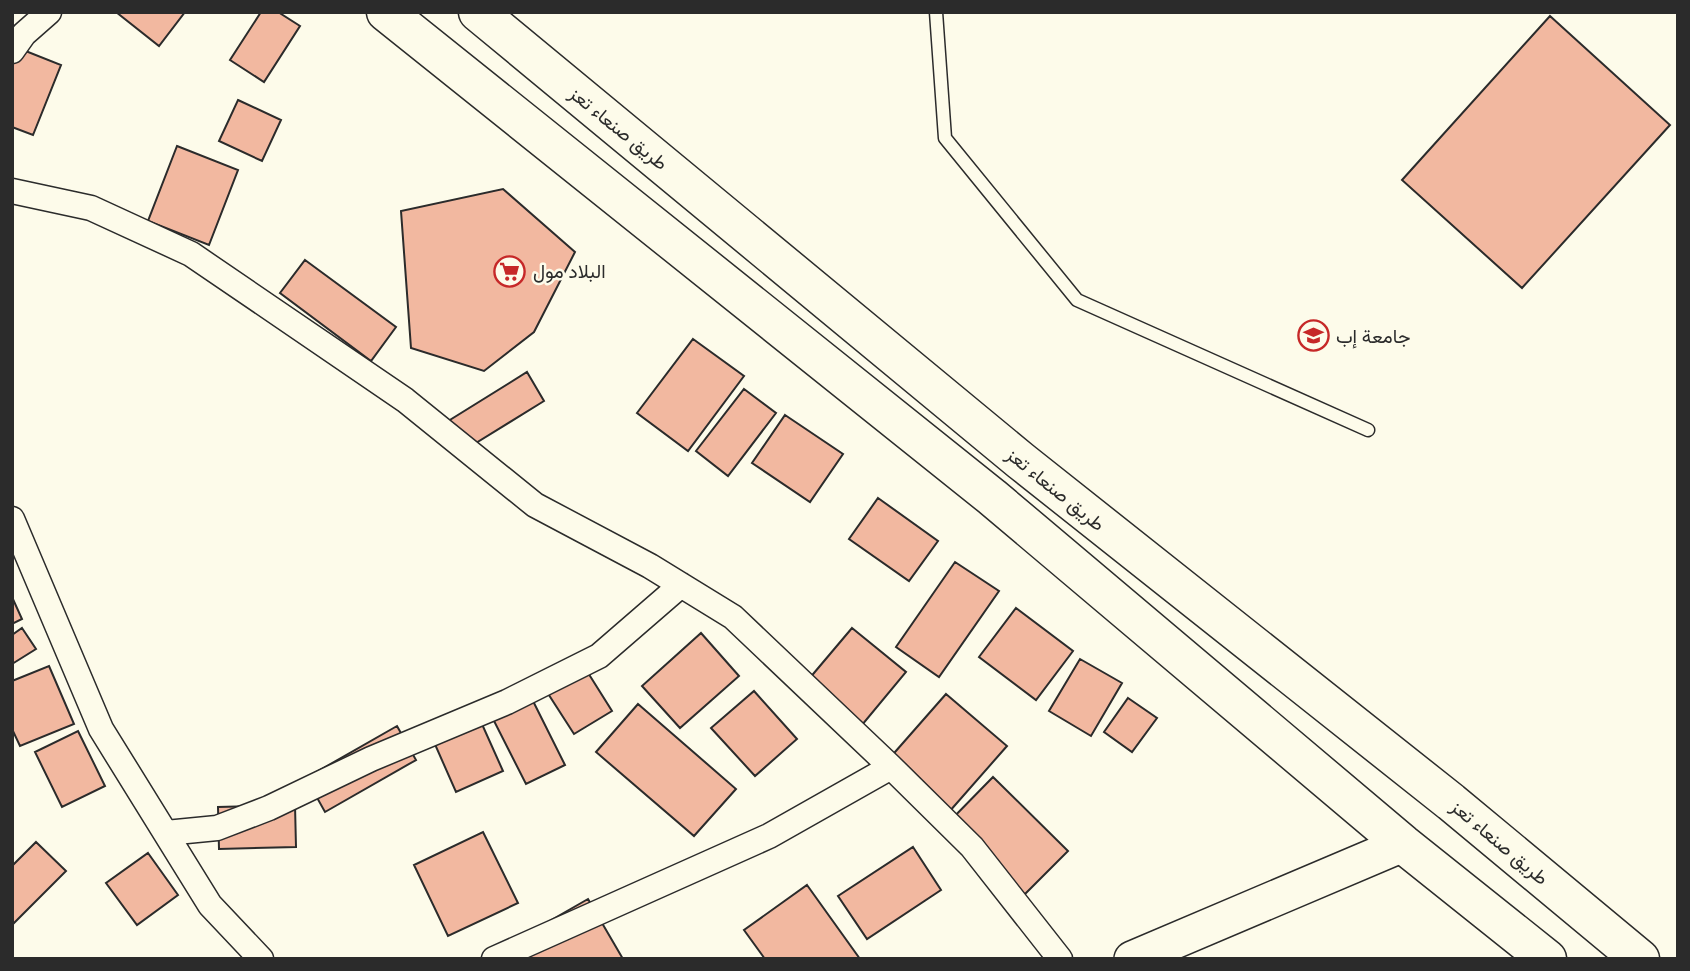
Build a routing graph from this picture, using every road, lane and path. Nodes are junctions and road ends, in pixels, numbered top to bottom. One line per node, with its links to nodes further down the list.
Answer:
1 (49, 12): 5 (street)
2 (386, 12): 12 (highway)
3 (478, 12): 18 (highway, طريق صنعاء تعز)
4 (936, 12): 7 (lane)
5 (12, 51)
6 (12, 191): 9 (street)
7 (1368, 430)
8 (12, 519): 11 (street)
9 (681, 585): 10 (street); 11 (street)
10 (891, 767): 14 (street); 15 (street)
11 (166, 832): 13 (street)
12 (1403, 844): 16 (street); 17 (highway)
13 (261, 959)
14 (494, 959)
15 (1060, 959)
16 (1132, 959)
17 (1547, 959)
18 (1640, 959)

